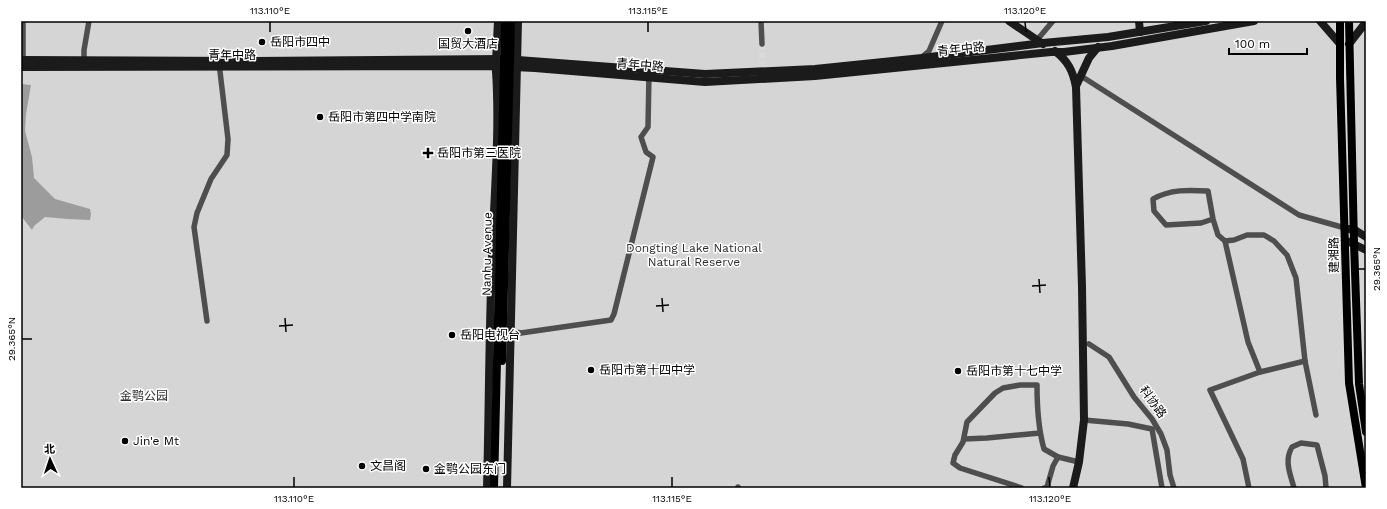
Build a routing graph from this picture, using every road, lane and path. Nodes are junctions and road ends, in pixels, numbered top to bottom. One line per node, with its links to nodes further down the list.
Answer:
1 (23, 21): 27 (street)
2 (90, 21): 26 (street)
3 (498, 21): 29 (main road)
4 (505, 21): 29 (main road, Nanhu Avenue)
5 (511, 21): 29 (main road, Nanhu Avenue)
6 (518, 21): 29 (main road)
7 (761, 21): 20 (street)
8 (942, 21): 25 (street)
9 (1009, 21): 19 (main road)
10 (1053, 21): 19 (street)
11 (1140, 21): 18 (main road)
12 (1206, 21): 18 (main road, 青年中路)
13 (1254, 21): 23 (main road, 青年中路)
14 (1320, 21): 21 (main road)
15 (1340, 21): 21 (main road, 建湘路)
16 (1349, 21): 22 (main road, 建湘路)
17 (1366, 22): 22 (main road)
18 (1140, 32): 19 (main road, 青年中路)
19 (1040, 41): 24 (main road); 25 (main road, 青年中路)
20 (762, 44)
21 (1340, 44): 34 (main road, 建湘路)
22 (1349, 44): 35 (main road, 建湘路)
23 (1098, 47): 24 (main road, 青年中路); 31 (main road)
24 (1056, 52): 30 (main road, 青年中路); 32 (main road)
25 (922, 58): 30 (main road, 青年中路)
26 (84, 60): 27 (main road, 青年中路); 28 (main road, 青年中路)
27 (22, 62): 28 (main road, 青年中路)
28 (219, 64): 29 (main road, 青年中路); 41 (street)
29 (505, 64): 30 (main road, 青年中路); 42 (main road); 53 (main road); 54 (main road, Nanhu Avenue); 55 (main road, Nanhu Avenue)
30 (649, 74): 42 (street)
31 (1081, 76): 32 (main road); 34 (street)
32 (1076, 87): 47 (main road)
33 (1213, 219): 33 (street); 38 (street)
34 (1345, 228): 35 (main road); 37 (main road, 建湘路)
35 (1354, 230): 36 (main road); 39 (main road, 建湘路)
36 (1366, 237)
37 (1346, 240): 39 (main road); 65 (main road, 建湘路)
38 (1225, 241): 44 (street); 45 (street)
39 (1354, 243): 40 (main road); 48 (main road, 建湘路)
40 (1366, 250)
41 (207, 321)
42 (510, 332): 56 (main road)
43 (1089, 344): 61 (street, 科协路)
44 (1305, 361): 45 (street); 46 (street)
45 (1260, 372): 62 (street)
46 (1316, 414)
47 (1084, 420): 52 (main road); 60 (street)
48 (1366, 432)
49 (1040, 433): 50 (street); 50 (street); 51 (street)
50 (964, 438): 57 (street)
51 (1058, 457): 52 (street); 58 (street)
52 (1079, 462): 59 (main road)
53 (487, 488)
54 (494, 488)
55 (500, 488)
56 (507, 488)
57 (1022, 488)
58 (1044, 488)
59 (1073, 488)
60 (1162, 488)
61 (1174, 488)
62 (1250, 488)
63 (1294, 488): 64 (street)
64 (1326, 488)
65 (1366, 488)

